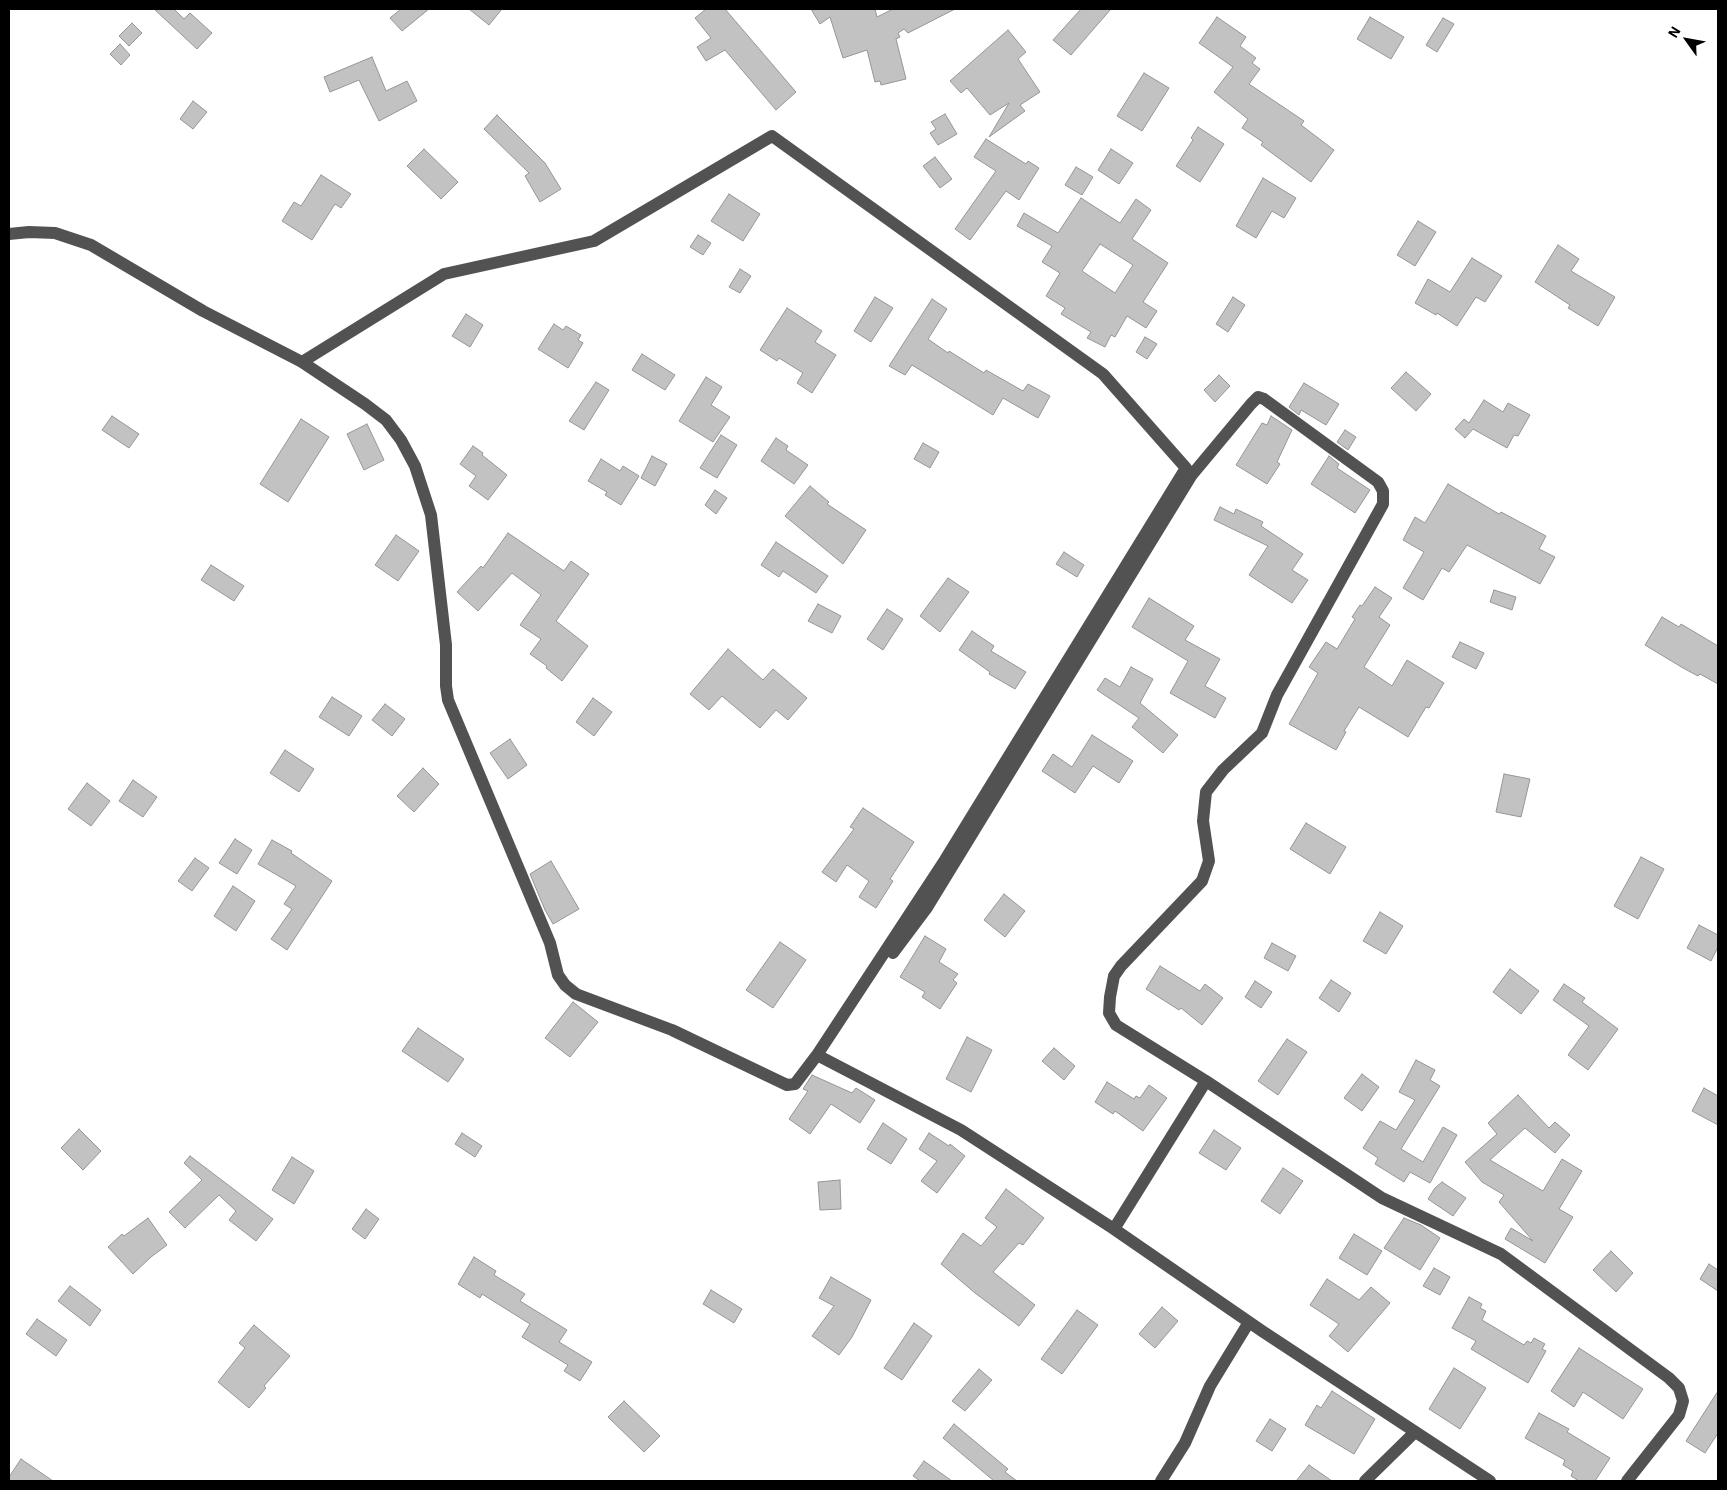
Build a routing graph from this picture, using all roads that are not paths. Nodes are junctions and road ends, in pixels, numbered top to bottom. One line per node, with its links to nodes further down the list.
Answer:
1 (9, 234): 2 (street)
2 (302, 362): 3 (street); 3 (street)
3 (817, 1055): 4 (street); 5 (street)
4 (1206, 1081): 5 (street); 11 (street)
5 (1114, 1229): 6 (street)
6 (1249, 1322): 7 (street); 8 (street)
7 (1414, 1433): 9 (street); 10 (street)
8 (1162, 1481)
9 (1365, 1481)
10 (1490, 1481)
11 (1627, 1481)

